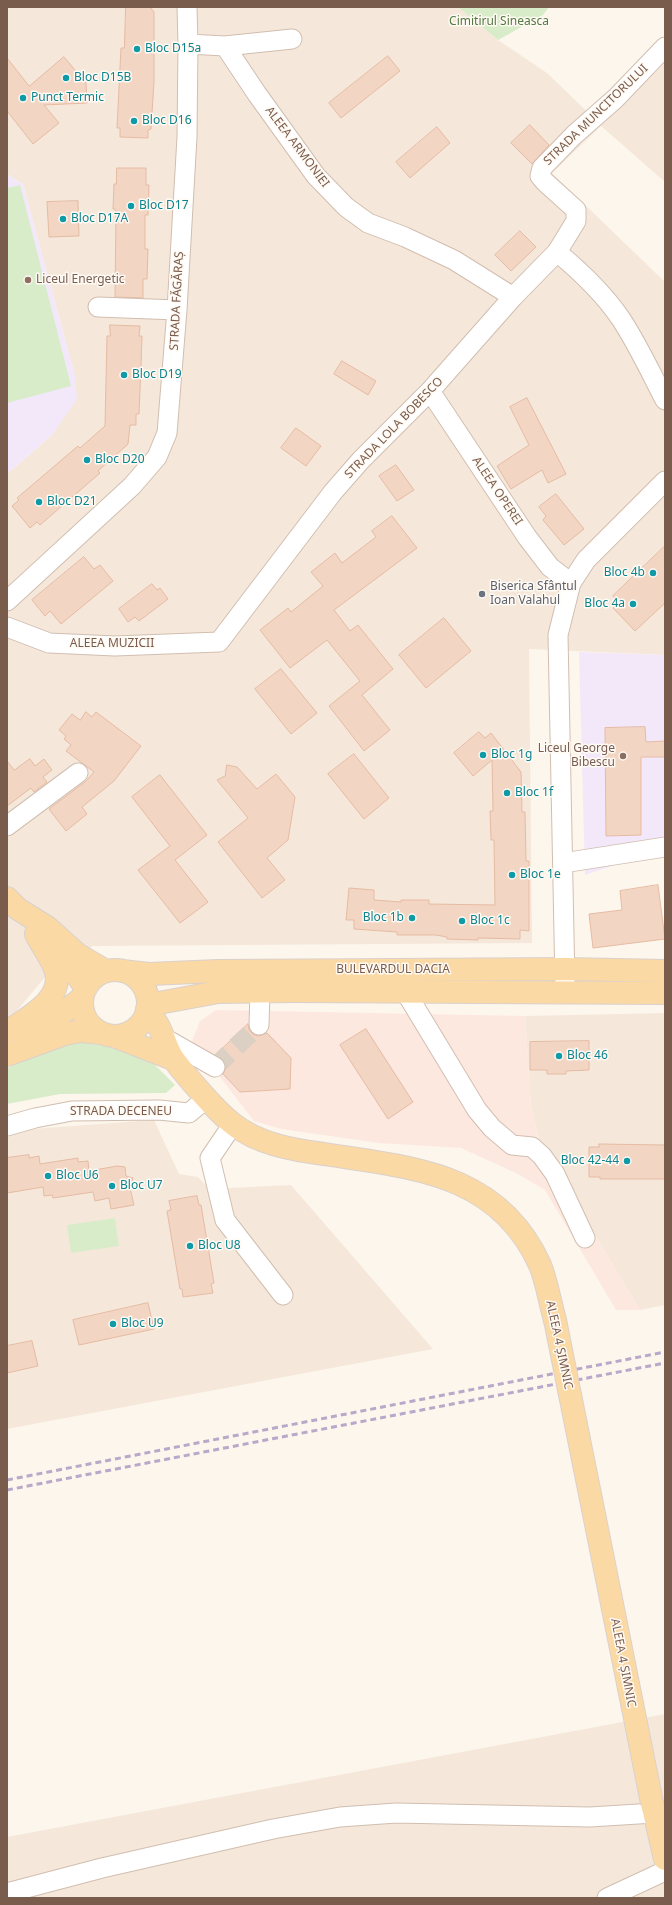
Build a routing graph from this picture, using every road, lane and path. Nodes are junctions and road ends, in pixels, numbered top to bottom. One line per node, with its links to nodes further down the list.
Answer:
1 (187, 7): 3 (street, STRADA FĂGĂRAȘ)
2 (292, 39): 4 (street)
3 (188, 44): 4 (street); 10 (street, STRADA FĂGĂRAȘ)
4 (225, 46): 8 (street, ALEEA ARMONIEI)
5 (665, 47): 6 (street, STRADA MUNCITORULUI)
6 (576, 221): 7 (street, STRADA LOLA BOBESCO)
7 (557, 252): 8 (street, STRADA LOLA BOBESCO); 12 (street)
8 (513, 297): 11 (street, STRADA LOLA BOBESCO)
9 (98, 308): 10 (street)
10 (177, 310): 15 (street, STRADA FĂGĂRAȘ)
11 (430, 391): 14 (street, ALEEA OPEREI); 17 (street, STRADA LOLA BOBESCO)
12 (665, 400)
13 (665, 481): 14 (street)
14 (571, 584): 21 (street)
15 (7, 601)
16 (7, 627): 17 (street, ALEEA MUZICII)
17 (219, 642)
18 (78, 773): 19 (street)
19 (7, 826)
20 (665, 847): 21 (street)
21 (563, 863): 24 (street)
22 (13, 904): 23 (main road); 25 (main road)
23 (36, 934): 30 (main road); 34 (main road)
24 (566, 970): 25 (main road, BULEVARDUL DACIA); 26 (main road, BULEVARDUL DACIA); 29 (street)
25 (114, 971): 30 (main road); 32 (main road)
26 (665, 971)
27 (260, 991): 28 (main road, BULEVARDUL DACIA); 32 (main road, BULEVARDUL DACIA); 33 (street)
28 (405, 991): 29 (main road, BULEVARDUL DACIA); 44 (street)
29 (565, 992): 31 (main road, BULEVARDUL DACIA)
30 (84, 993): 35 (main road); 36 (main road)
31 (665, 993)
32 (147, 1007): 35 (main road); 37 (main road, ALEEA 4 ȘIMNIC)
33 (259, 1025)
34 (7, 1032)
35 (107, 1035): 38 (main road); 39 (main road, ALEEA 4 ȘIMNIC)
36 (7, 1038)
37 (164, 1038): 39 (main road, ALEEA 4 ȘIMNIC); 40 (street)
38 (7, 1055)
39 (173, 1059): 41 (main road, ALEEA 4 ȘIMNIC)
40 (215, 1066)
41 (207, 1098): 42 (main road, ALEEA 4 ȘIMNIC); 43 (street, STRADA DECENEU)
42 (233, 1124): 45 (street); 46 (main road, ALEEA 4 ȘIMNIC, bridge)
43 (7, 1126)
44 (585, 1238)
45 (283, 1295)
46 (653, 1808): 47 (main road, ALEEA 4 ȘIMNIC); 49 (street)
47 (663, 1844)
48 (665, 1871): 50 (street)
49 (7, 1893)
50 (608, 1898)

